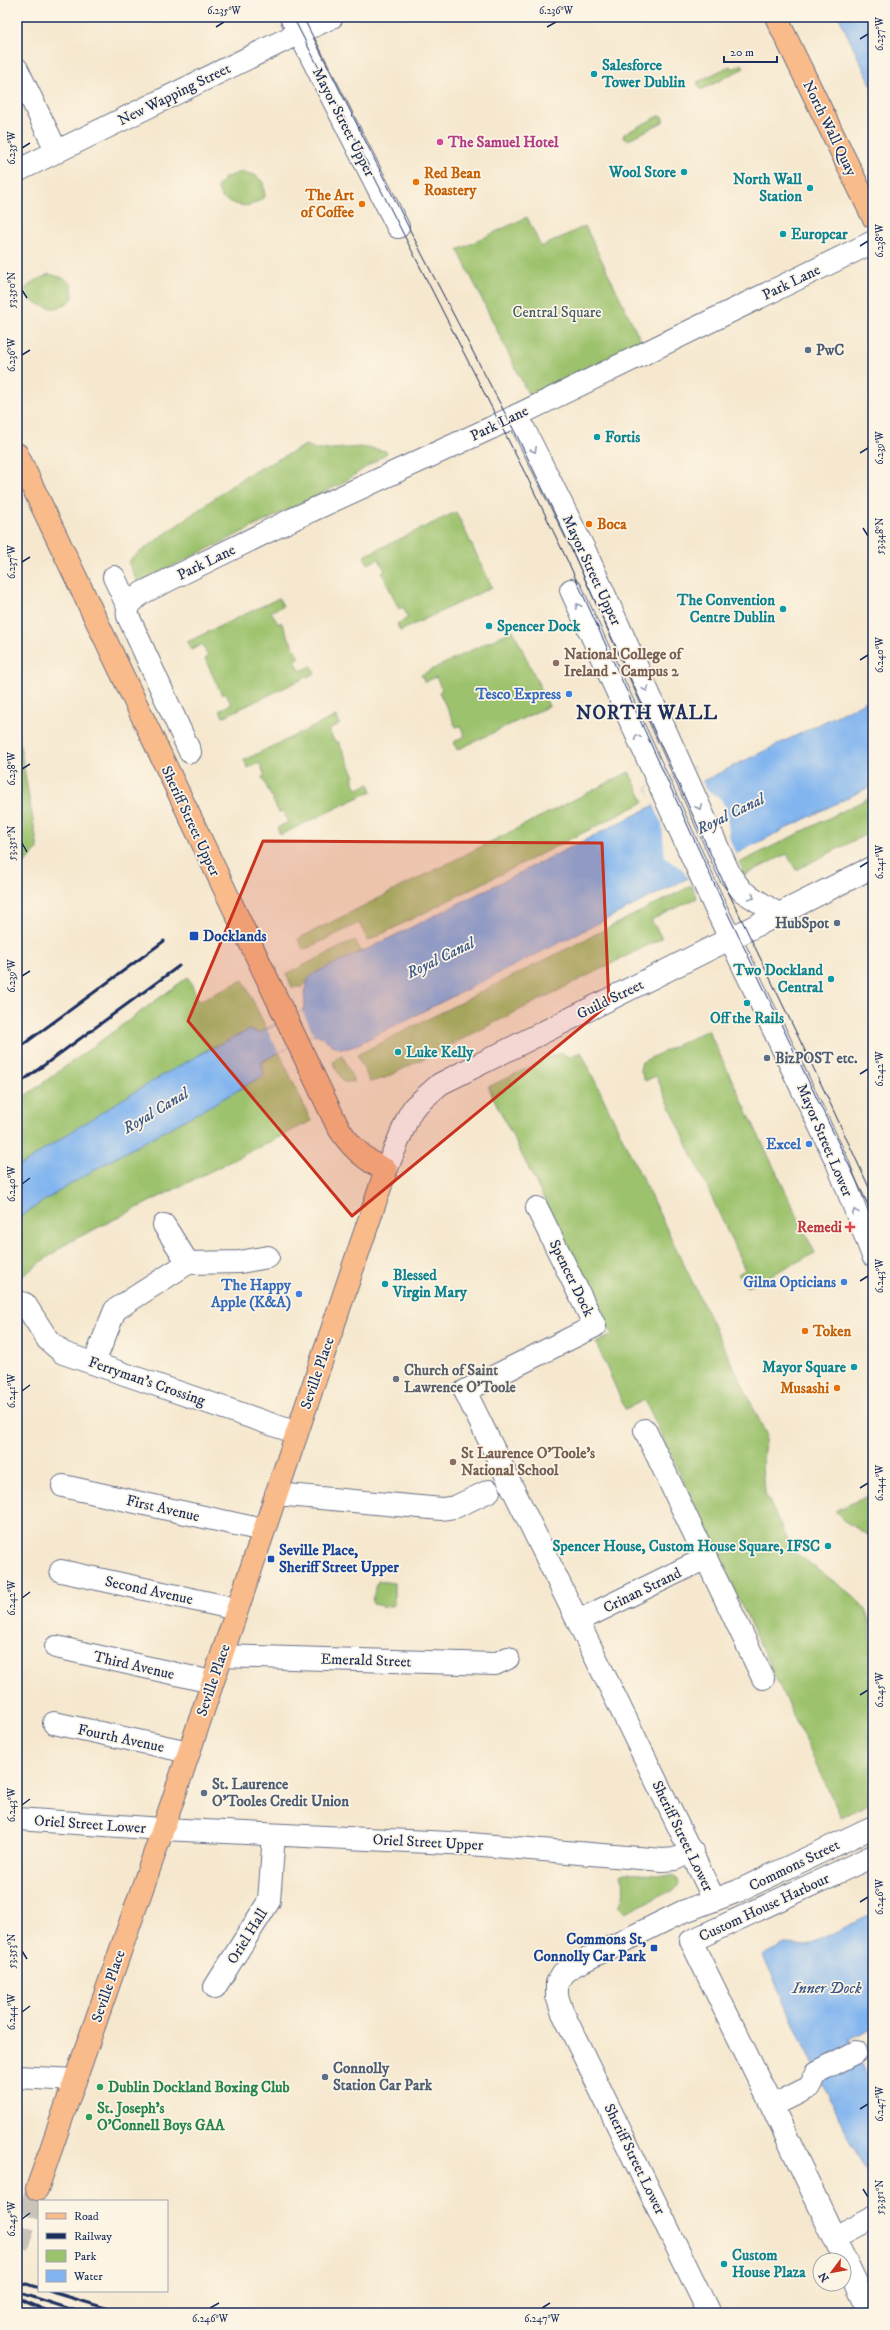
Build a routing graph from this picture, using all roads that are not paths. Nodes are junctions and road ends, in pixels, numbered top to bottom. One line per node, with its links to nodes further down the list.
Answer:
1 (332, 17): 3 (street, New Wapping Street)
2 (776, 17): 7 (main road, North Wall Quay)
3 (295, 25): 5 (street, New Wapping Street); 8 (street, Mayor Street Upper)
4 (17, 69): 5 (street)
5 (56, 152): 6 (street, New Wapping Street)
6 (17, 171)
7 (873, 217)
8 (398, 227)
9 (873, 242): 10 (street, Park Lane)
10 (517, 415): 14 (street, Park Lane); 17 (street, Mayor Street Upper, one-way to 17)
11 (17, 454): 19 (main road, Sheriff Street Upper)
12 (114, 577): 14 (street)
13 (571, 590): 18 (street, Mayor Street Upper, one-way to 13)
14 (128, 607): 15 (street)
15 (190, 752)
16 (873, 867): 17 (street, Guild Street)
17 (778, 914): 18 (street, Guild Street)
18 (732, 939): 19 (street, Guild Street); 22 (street, Mayor Street Lower, one-way to 18)
19 (386, 1170): 29 (main road, Seville Place)
20 (537, 1208): 27 (street, Spencer Dock)
21 (164, 1225): 24 (street)
22 (873, 1256)
23 (268, 1257): 24 (street)
24 (188, 1262): 26 (street)
25 (17, 1302): 26 (street, Ferryman's Crossing)
26 (94, 1363): 29 (street, Ferryman's Crossing)
27 (465, 1391): 37 (street, Sheriff Street Lower)
28 (645, 1430): 34 (street)
29 (297, 1433): 32 (main road, Seville Place)
30 (62, 1486): 33 (street, First Avenue)
31 (489, 1491): 32 (street)
32 (276, 1494): 33 (main road, Seville Place)
33 (263, 1530): 36 (main road, Seville Place)
34 (706, 1558): 37 (street, Crinan Strand); 41 (street)
35 (62, 1572): 36 (street, Second Avenue)
36 (237, 1609): 39 (main road, Seville Place)
37 (578, 1621): 49 (street, Sheriff Street Lower)
38 (56, 1647): 42 (street, Third Avenue)
39 (222, 1656): 40 (street, Emerald Street); 42 (main road, Seville Place)
40 (508, 1658)
41 (763, 1678)
42 (212, 1682): 44 (main road, Seville Place)
43 (54, 1723): 44 (street, Fourth Avenue)
44 (188, 1752): 47 (main road, Seville Place)
45 (17, 1819): 47 (street, Oriel Street Lower)
46 (873, 1826): 51 (street, Commons Street)
47 (163, 1829): 48 (street, Oriel Street Upper); 55 (main road, Seville Place)
48 (274, 1835): 49 (street, Oriel Street Upper); 52 (street, Oriel Hall)
49 (692, 1851): 51 (street, Sheriff Street Lower)
50 (873, 1856): 56 (street, Custom House Harbour)
51 (714, 1899): 60 (street, Sheriff Street Lower)
52 (215, 1987)
53 (856, 2052): 56 (street)
54 (17, 2077): 55 (street)
55 (75, 2080): 57 (main road, Seville Place)
56 (772, 2106): 59 (street, Custom House Harbour)
57 (37, 2189)
58 (873, 2217): 59 (street)
59 (834, 2237): 61 (street, Custom House Harbour)
60 (709, 2313)
61 (870, 2313)

